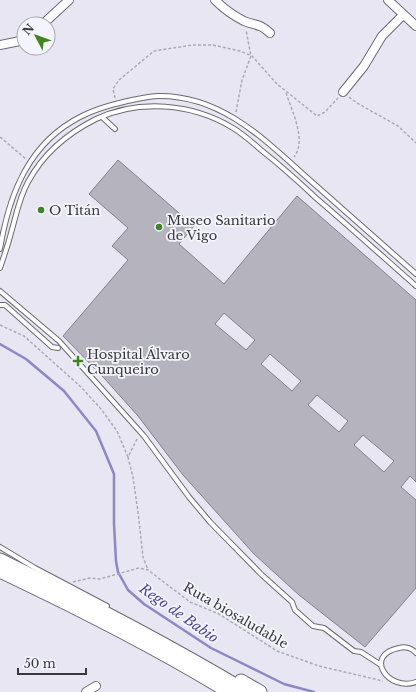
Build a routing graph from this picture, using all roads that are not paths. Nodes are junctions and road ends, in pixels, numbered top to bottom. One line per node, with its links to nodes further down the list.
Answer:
1 (69, 0): 5 (street)
2 (215, 0): 7 (street)
3 (388, 0): 4 (street)
4 (403, 14): 6 (street); 10 (street)
5 (52, 16)
6 (416, 26)
7 (270, 33)
8 (16, 42): 9 (street)
9 (0, 45)
10 (343, 92)
11 (102, 117): 12 (lane); 14 (lane); 16 (lane)
12 (116, 129)
13 (0, 249): 15 (lane)
14 (0, 268)
15 (416, 274)
16 (416, 286)
17 (0, 291): 26 (lane)
18 (0, 305): 19 (lane)
19 (58, 348)
20 (0, 547): 24 (lane)
21 (0, 560): 23 (main road)
22 (0, 571): 30 (main road)
23 (79, 599): 24 (main road); 31 (main road)
24 (107, 606): 32 (main road)
25 (416, 653): 26 (lane)
26 (381, 665): 27 (lane)
27 (416, 682)
28 (96, 686): 29 (street)
29 (86, 692)
30 (229, 692)
31 (247, 692)
32 (260, 692)

